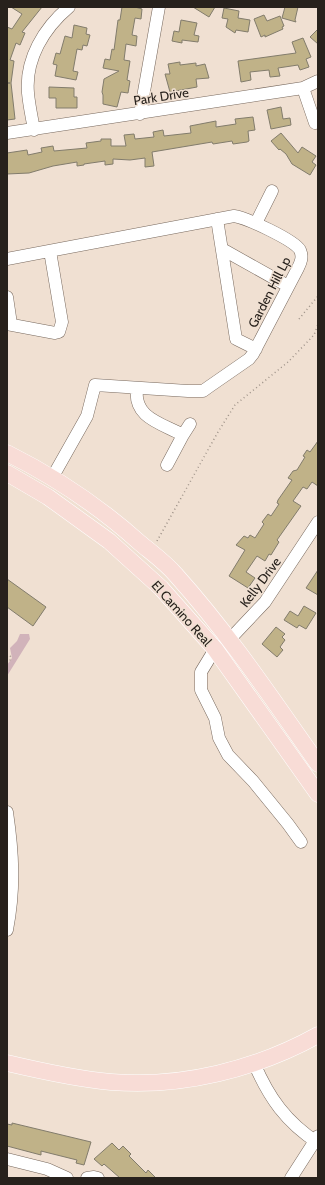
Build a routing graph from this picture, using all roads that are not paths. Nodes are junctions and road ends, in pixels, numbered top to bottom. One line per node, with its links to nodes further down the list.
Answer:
1 (69, 7): 7 (street)
2 (159, 7): 5 (street)
3 (318, 81): 4 (street, Park Drive)
4 (303, 88): 5 (street, Park Drive); 6 (street)
5 (140, 114): 7 (street, Park Drive)
6 (315, 123)
7 (34, 130): 8 (street, Park Drive)
8 (7, 133)
9 (272, 191): 11 (street)
10 (217, 219): 11 (street, Garden Hill Lp); 12 (street); 13 (street, Garden Hill Lp)
11 (256, 223): 15 (street, Garden Hill Lp)
12 (222, 249): 15 (street); 18 (street)
13 (50, 251): 14 (street, Garden Hill Lp); 17 (street)
14 (7, 259)
15 (288, 286): 18 (street, Garden Hill Lp)
16 (7, 297): 17 (street)
17 (9, 324)
18 (256, 349): 19 (street, Garden Hill Lp)
19 (137, 388): 21 (street); 25 (street, Garden Hill Lp)
20 (190, 424): 21 (street)
21 (183, 435): 23 (street)
22 (7, 454): 25 (main road, El Camino Real)
23 (167, 465)
24 (7, 473): 28 (main road, El Camino Real)
25 (52, 478): 27 (main road, El Camino Real)
26 (318, 522): 27 (street, Kelly Drive)
27 (230, 639): 28 (street, Kelly Drive); 29 (main road, El Camino Real)
28 (215, 649): 30 (main road, El Camino Real); 32 (street)
29 (318, 764)
30 (318, 794)
31 (7, 812): 33 (street)
32 (301, 842)
33 (7, 930)
34 (318, 1035): 36 (main road)
35 (7, 1063): 36 (main road)
36 (254, 1063): 37 (street)
37 (317, 1140): 42 (street)
38 (7, 1159): 39 (street)
39 (67, 1178)
40 (87, 1178): 41 (street)
41 (98, 1178)
42 (291, 1178)

